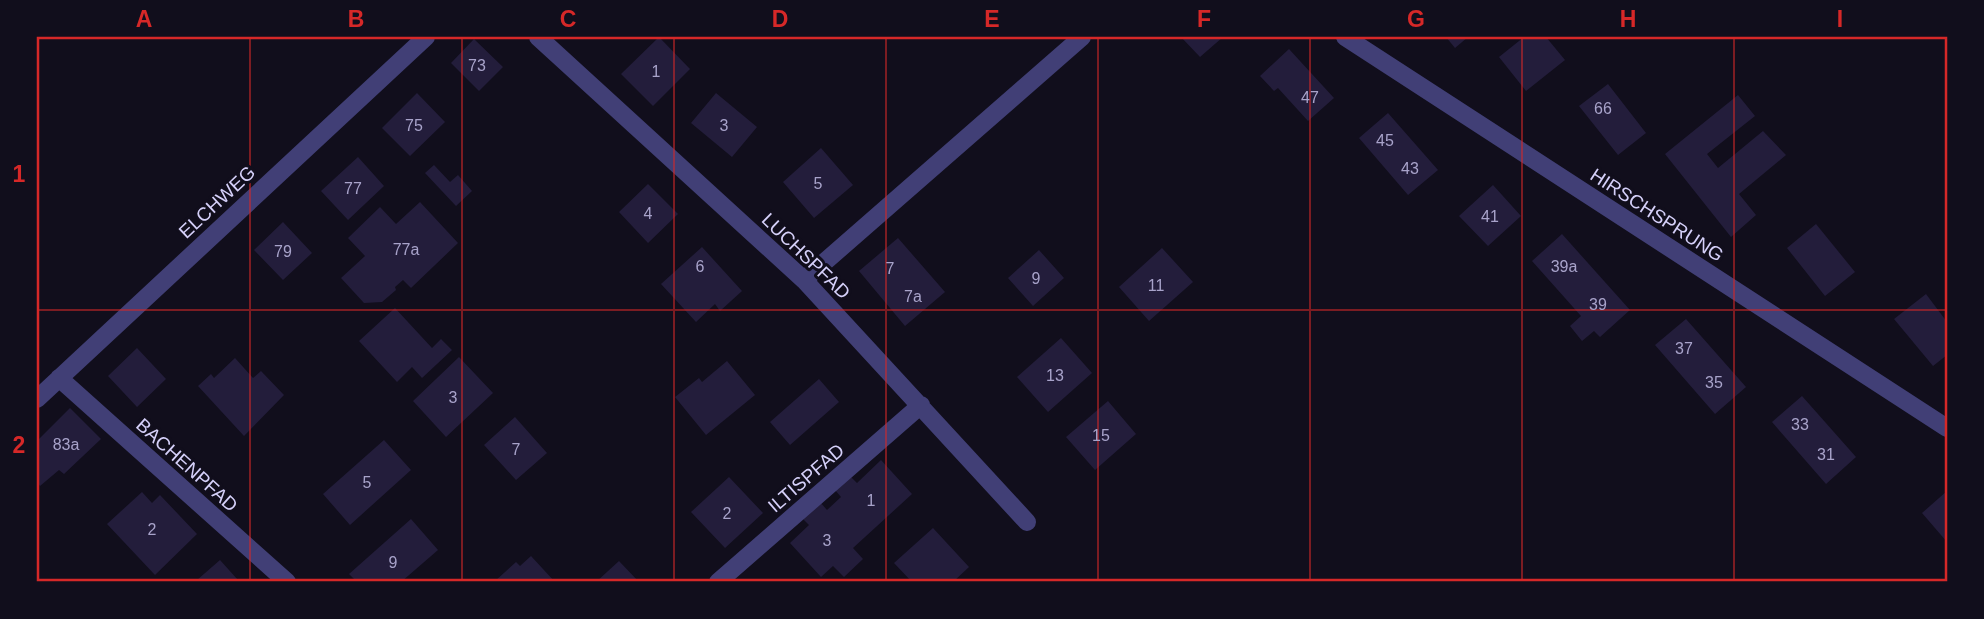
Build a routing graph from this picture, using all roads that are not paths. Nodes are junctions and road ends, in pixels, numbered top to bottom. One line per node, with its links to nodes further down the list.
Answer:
1 (426, 37): 6 (street, ELCHWEG)
2 (538, 37): 5 (street, LUCHSPFAD)
3 (1082, 37): 5 (street)
4 (1345, 37): 9 (street, HIRSCHSPRUNG)
5 (804, 279): 8 (street, LUCHSPFAD)
6 (59, 378): 7 (street, ELCHWEG); 11 (street, BACHENPFAD)
7 (37, 398)
8 (921, 405): 10 (street, LUCHSPFAD); 12 (street, ILTISPFAD)
9 (1947, 428)
10 (1027, 522)
11 (287, 582)
12 (718, 582)

